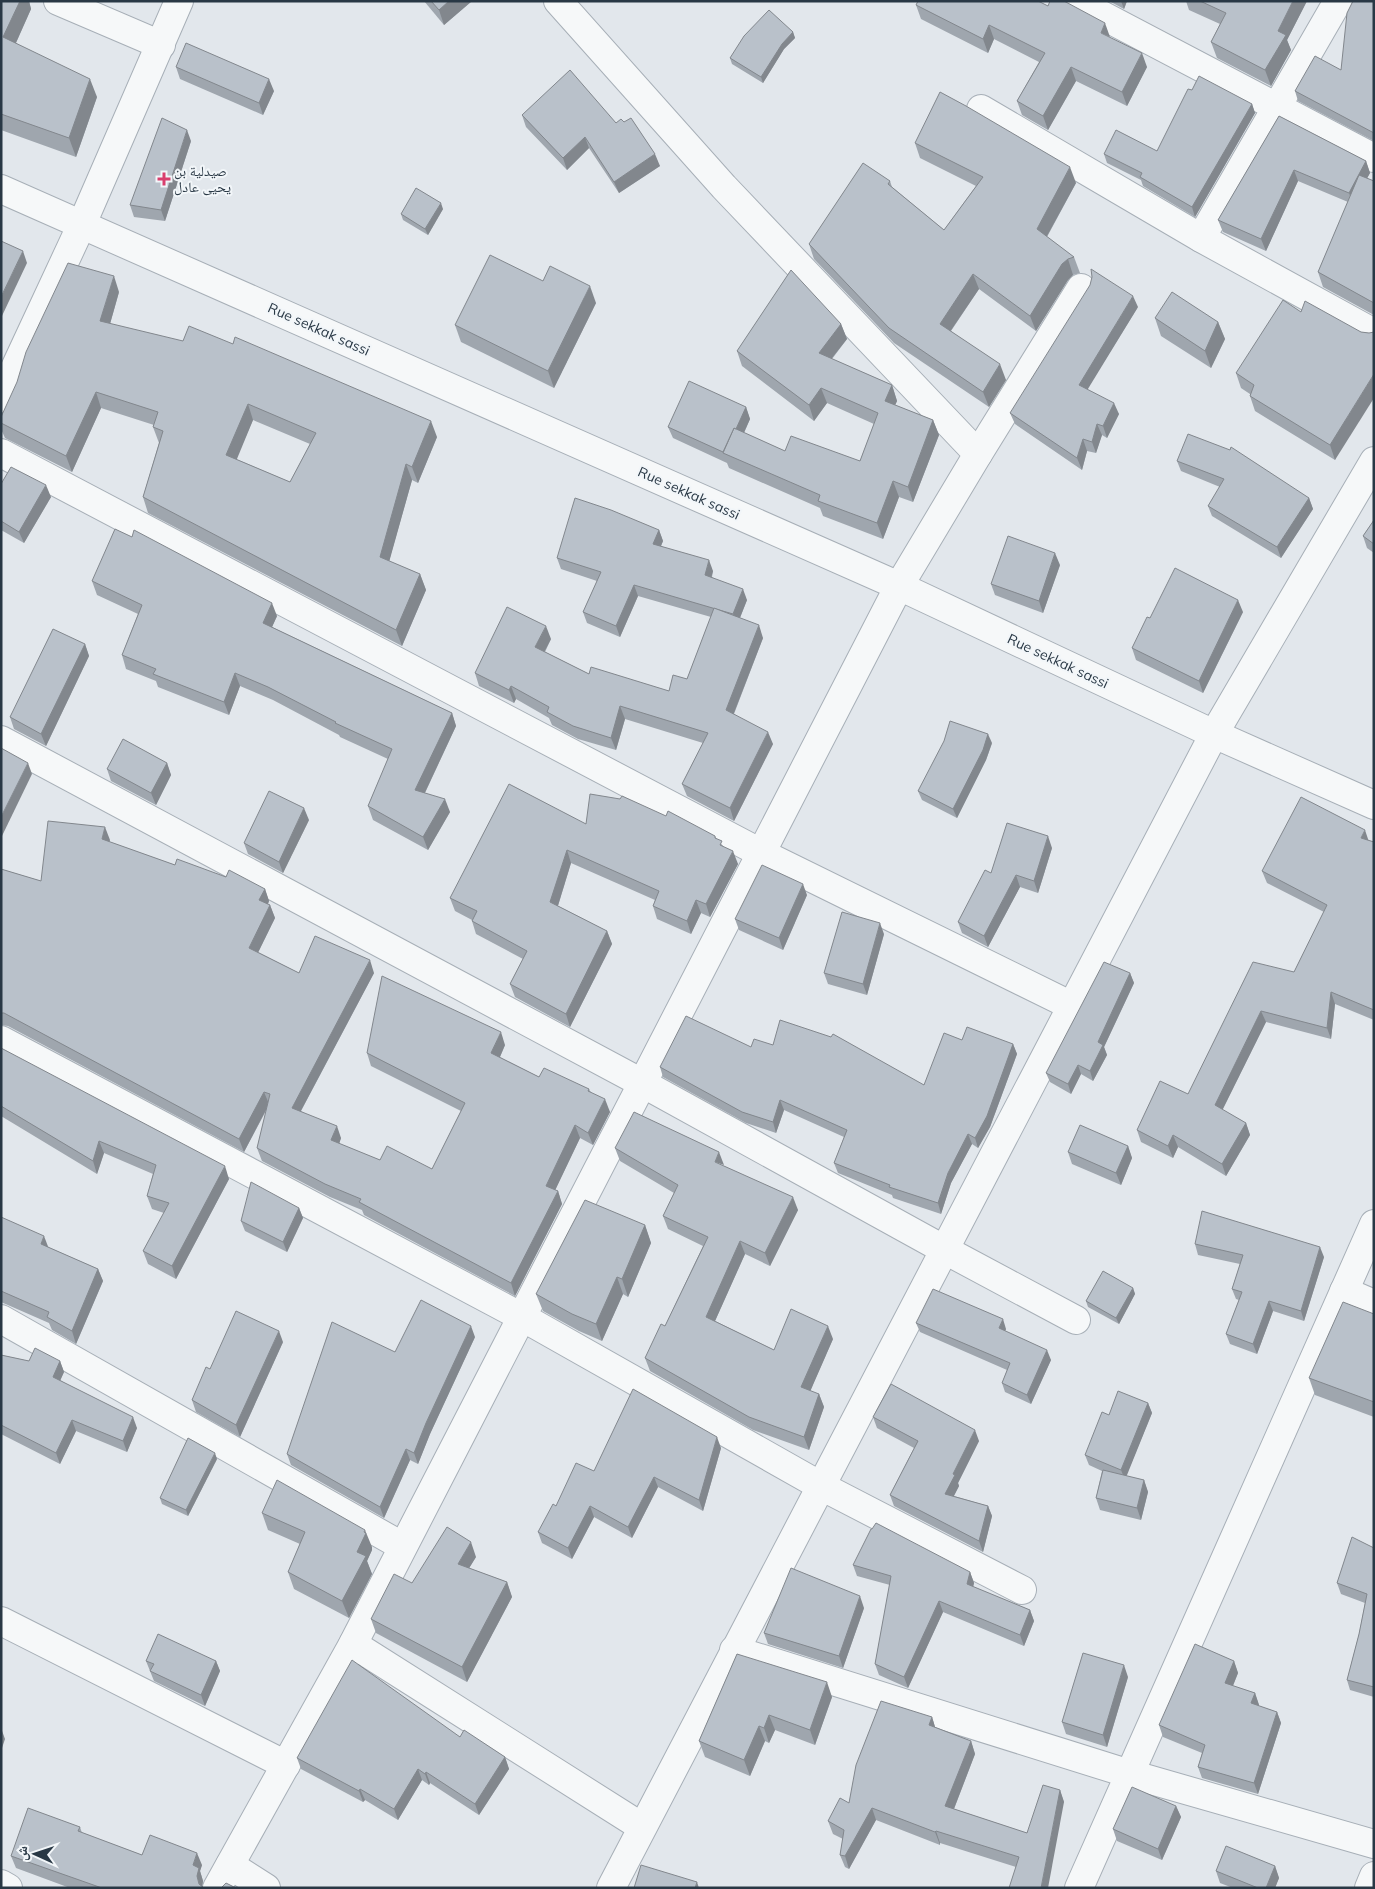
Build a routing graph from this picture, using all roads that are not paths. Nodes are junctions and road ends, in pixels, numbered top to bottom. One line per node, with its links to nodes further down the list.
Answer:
1 (58, 1): 6 (street)
2 (179, 1): 6 (street)
3 (558, 1): 17 (street)
4 (1075, 1): 7 (street)
5 (1338, 1): 7 (street)
6 (161, 45): 11 (street)
7 (1276, 107): 9 (street); 12 (street)
8 (981, 109): 12 (street)
9 (1374, 158)
10 (1, 189): 11 (street, Rue sekkak sassi)
11 (82, 224): 15 (street); 19 (street, Rue sekkak sassi)
12 (1201, 238): 14 (street)
13 (1081, 288): 17 (street)
14 (1374, 333)
15 (1, 398)
16 (1, 453): 23 (street)
17 (978, 454): 19 (street)
18 (1374, 460): 20 (street)
19 (899, 586): 20 (street, Rue sekkak sassi); 23 (street)
20 (1214, 734): 22 (street, Rue sekkak sassi); 24 (street)
21 (1, 740): 26 (street)
22 (1374, 805)
23 (761, 853): 24 (street); 26 (street)
24 (1072, 1006): 28 (street)
25 (1, 1040): 31 (street)
26 (642, 1083): 28 (street); 31 (street)
27 (1374, 1224): 29 (street)
28 (945, 1250): 33 (street); 34 (street)
29 (1344, 1291): 30 (street); 41 (street)
30 (1374, 1304)
31 (522, 1317): 34 (street); 35 (street)
32 (1, 1319): 35 (street)
33 (1076, 1320)
34 (821, 1486): 36 (street); 39 (street)
35 (402, 1546): 38 (street)
36 (1022, 1590)
37 (1, 1621): 40 (street)
38 (353, 1644): 40 (street); 42 (street)
39 (734, 1650): 41 (street); 42 (street)
40 (286, 1765): 44 (street)
41 (1130, 1774): 43 (street); 50 (street)
42 (642, 1827): 49 (street)
43 (1374, 1844)
44 (224, 1876): 48 (street)
45 (1374, 1876): 51 (street)
46 (1, 1884): 47 (street)
47 (8, 1888)
48 (266, 1888)
49 (611, 1888)
50 (1079, 1888)
51 (1369, 1888)

